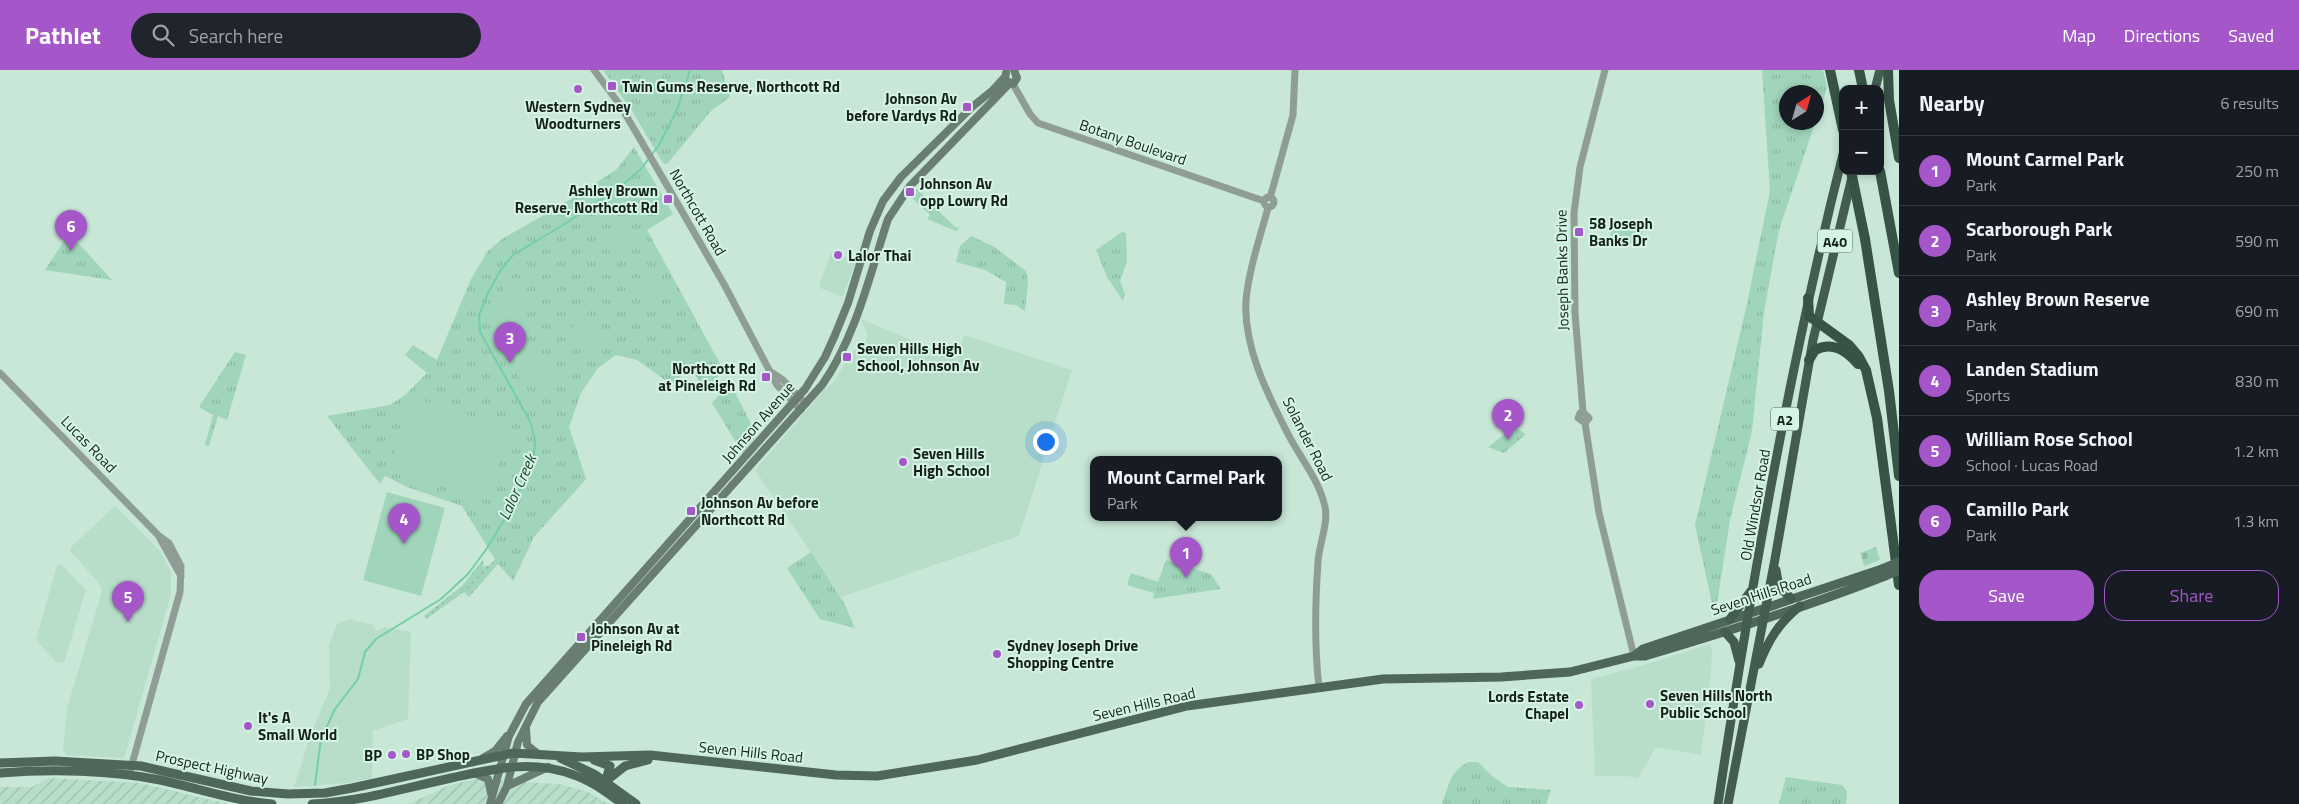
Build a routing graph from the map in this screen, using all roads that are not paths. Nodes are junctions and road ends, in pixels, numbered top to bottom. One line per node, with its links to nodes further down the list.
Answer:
1 (594, 70): 25 (street, Northcott Road)
2 (1295, 70): 19 (street, Solander Road)
3 (1605, 70): 45 (street, Joseph Banks Drive)
4 (1830, 70): 13 (highway)
5 (1859, 70): 10 (highway, bridge)
6 (1864, 70): 11 (highway)
7 (1880, 70): 12 (highway)
8 (1888, 70): 14 (highway)
9 (1009, 76): 19 (street, Botany Boulevard); 25 (main road, Johnson Avenue); 26 (main road, Johnson Avenue)
10 (1861, 85)
11 (1862, 85)
12 (1876, 85)
13 (1839, 112)
14 (1899, 158)
15 (1839, 170): 21 (highway, Old Windsor Road / A2)
16 (1851, 175): 22 (highway, Old Windsor Road / A40)
17 (1853, 175): 28 (highway, bridge)
18 (1881, 175): 20 (highway)
19 (1267, 202): 48 (street, Solander Road)
20 (1899, 273)
21 (1808, 298): 22 (highway); 33 (highway, Old Windsor Road / A2)
22 (1816, 324): 23 (highway, Old Windsor Road / A40); 27 (highway)
23 (1809, 360): 27 (highway); 29 (highway, Old Windsor Road / A40)
24 (0, 373): 58 (street, Lucas Road)
25 (796, 400): 26 (street, Northcott Road); 50 (main road, Johnson Avenue)
26 (804, 407): 49 (main road, Johnson Avenue)
27 (1877, 418): 36 (highway)
28 (1899, 476)
29 (1775, 560): 37 (highway); 39 (highway, Old Windsor Road / A40)
30 (1899, 562): 32 (main road, Seven Hills Road, bridge)
31 (1899, 570): 32 (main road, Seven Hills Road, bridge)
32 (1881, 572): 34 (main road, Seven Hills Road); 35 (main road, Seven Hills Road)
33 (1755, 579): 40 (highway, Old Windsor Road / A2); 41 (highway)
34 (1853, 580): 35 (main road); 37 (main road, Seven Hills Road)
35 (1865, 584): 38 (main road, Seven Hills Road)
36 (1899, 585)
37 (1791, 598): 39 (main road, Seven Hills Road)
38 (1800, 606): 42 (main road, Seven Hills Road); 47 (highway)
39 (1765, 607): 40 (main road, Seven Hills Road); 42 (highway, Old Windsor Road / A40)
40 (1749, 612): 41 (main road, Seven Hills Road); 43 (highway, Old Windsor Road / A2)
41 (1730, 619): 45 (main road, Seven Hills Road)
42 (1763, 619): 43 (main road, Seven Hills Road); 47 (highway, Old Windsor Road / A40)
43 (1747, 624): 44 (main road, Seven Hills Road); 46 (highway, Old Windsor Road / A2)
44 (1725, 632): 45 (main road, Seven Hills Road); 46 (highway)
45 (1634, 656): 48 (main road, Seven Hills Road)
46 (1741, 668): 72 (highway, Old Windsor Road / A2)
47 (1751, 685): 73 (highway, Old Windsor Road / A40)
48 (1319, 687): 55 (main road, Seven Hills Road)
49 (526, 723): 51 (main road); 52 (main road, Johnson Avenue)
50 (513, 726): 52 (main road, Johnson Avenue); 56 (main road)
51 (537, 753): 52 (main road, Seven Hills Road); 53 (main road, Seven Hills Road)
52 (509, 754): 56 (main road, Prospect Highway); 59 (main road, Johnson Avenue); 60 (main road, Johnson Avenue)
53 (548, 754): 54 (main road, Seven Hills Road); 65 (main road)
54 (582, 757): 55 (main road, Seven Hills Road); 65 (main road)
55 (663, 757): 65 (main road, Seven Hills Road)
56 (479, 760): 58 (main road, Prospect Highway)
57 (0, 763): 58 (main road, Prospect Highway)
58 (131, 765): 64 (street, Lucas Road)
59 (511, 766): 60 (main road); 61 (main road); 66 (main road, Johnson Avenue)
60 (501, 767): 63 (main road); 67 (main road, Johnson Avenue)
61 (548, 767): 65 (main road); 66 (main road)
62 (0, 773): 64 (main road, Prospect Highway)
63 (472, 773): 67 (main road); 69 (main road)
64 (129, 775): 68 (main road, Prospect Highway)
65 (602, 784): 70 (main road); 71 (main road)
66 (506, 786): 67 (main road, Johnson Avenue)
67 (493, 803)
68 (272, 804)
69 (312, 804)
70 (623, 804)
71 (636, 804)
72 (1718, 804)
73 (1728, 804)

